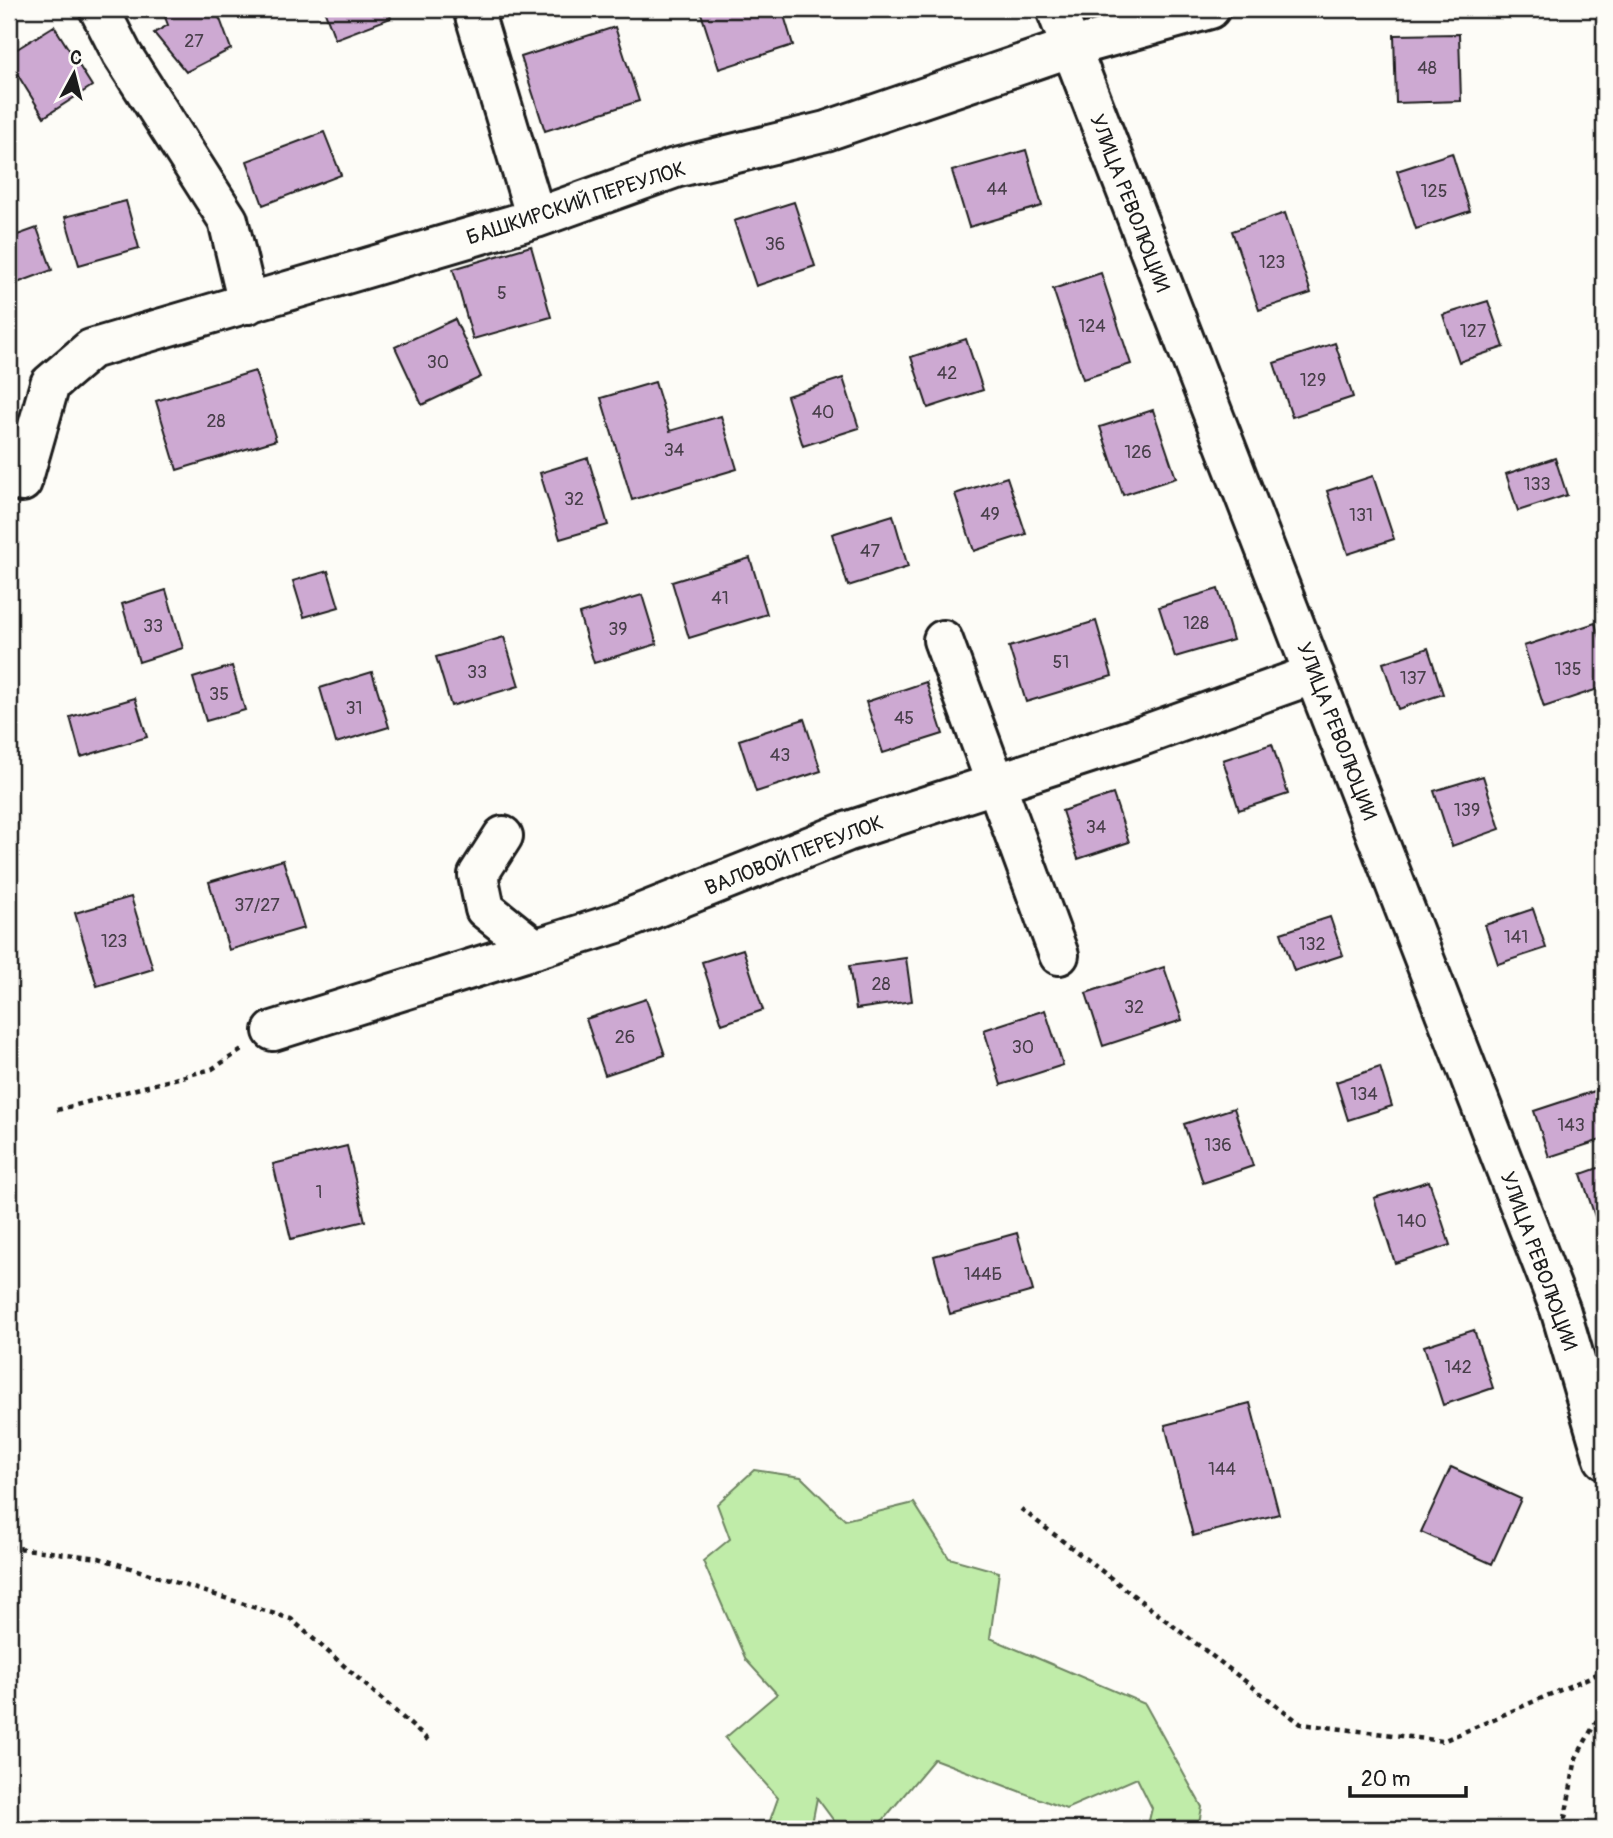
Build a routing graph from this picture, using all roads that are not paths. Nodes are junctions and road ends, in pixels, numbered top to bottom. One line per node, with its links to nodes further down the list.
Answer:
1 (99, 9): 7 (street)
2 (473, 9): 6 (street)
3 (1056, 9): 5 (street, УЛИЦА РЕВОЛЮЦИИ)
4 (1210, 9): 5 (street, БАШКИРСКИЙ ПЕРЕУЛОК)
5 (1069, 48): 6 (street, БАШКИРСКИЙ ПЕРЕУЛОК); 10 (street, УЛИЦА РЕВОЛЮЦИИ)
6 (536, 218): 7 (street, БАШКИРСКИЙ ПЕРЕУЛОК)
7 (248, 304): 8 (street, БАШКИРСКИЙ ПЕРЕУЛОК)
8 (22, 482)
9 (943, 640): 11 (street)
10 (1314, 674): 11 (street, ВАЛОВОЙ ПЕРЕУЛОК); 16 (street, УЛИЦА РЕВОЛЮЦИИ)
11 (995, 784): 13 (street, ВАЛОВОЙ ПЕРЕУЛОК); 14 (street)
12 (503, 836): 13 (street)
13 (535, 949): 15 (street, ВАЛОВОЙ ПЕРЕУЛОК)
14 (1059, 956)
15 (273, 1031)
16 (1604, 1459)

